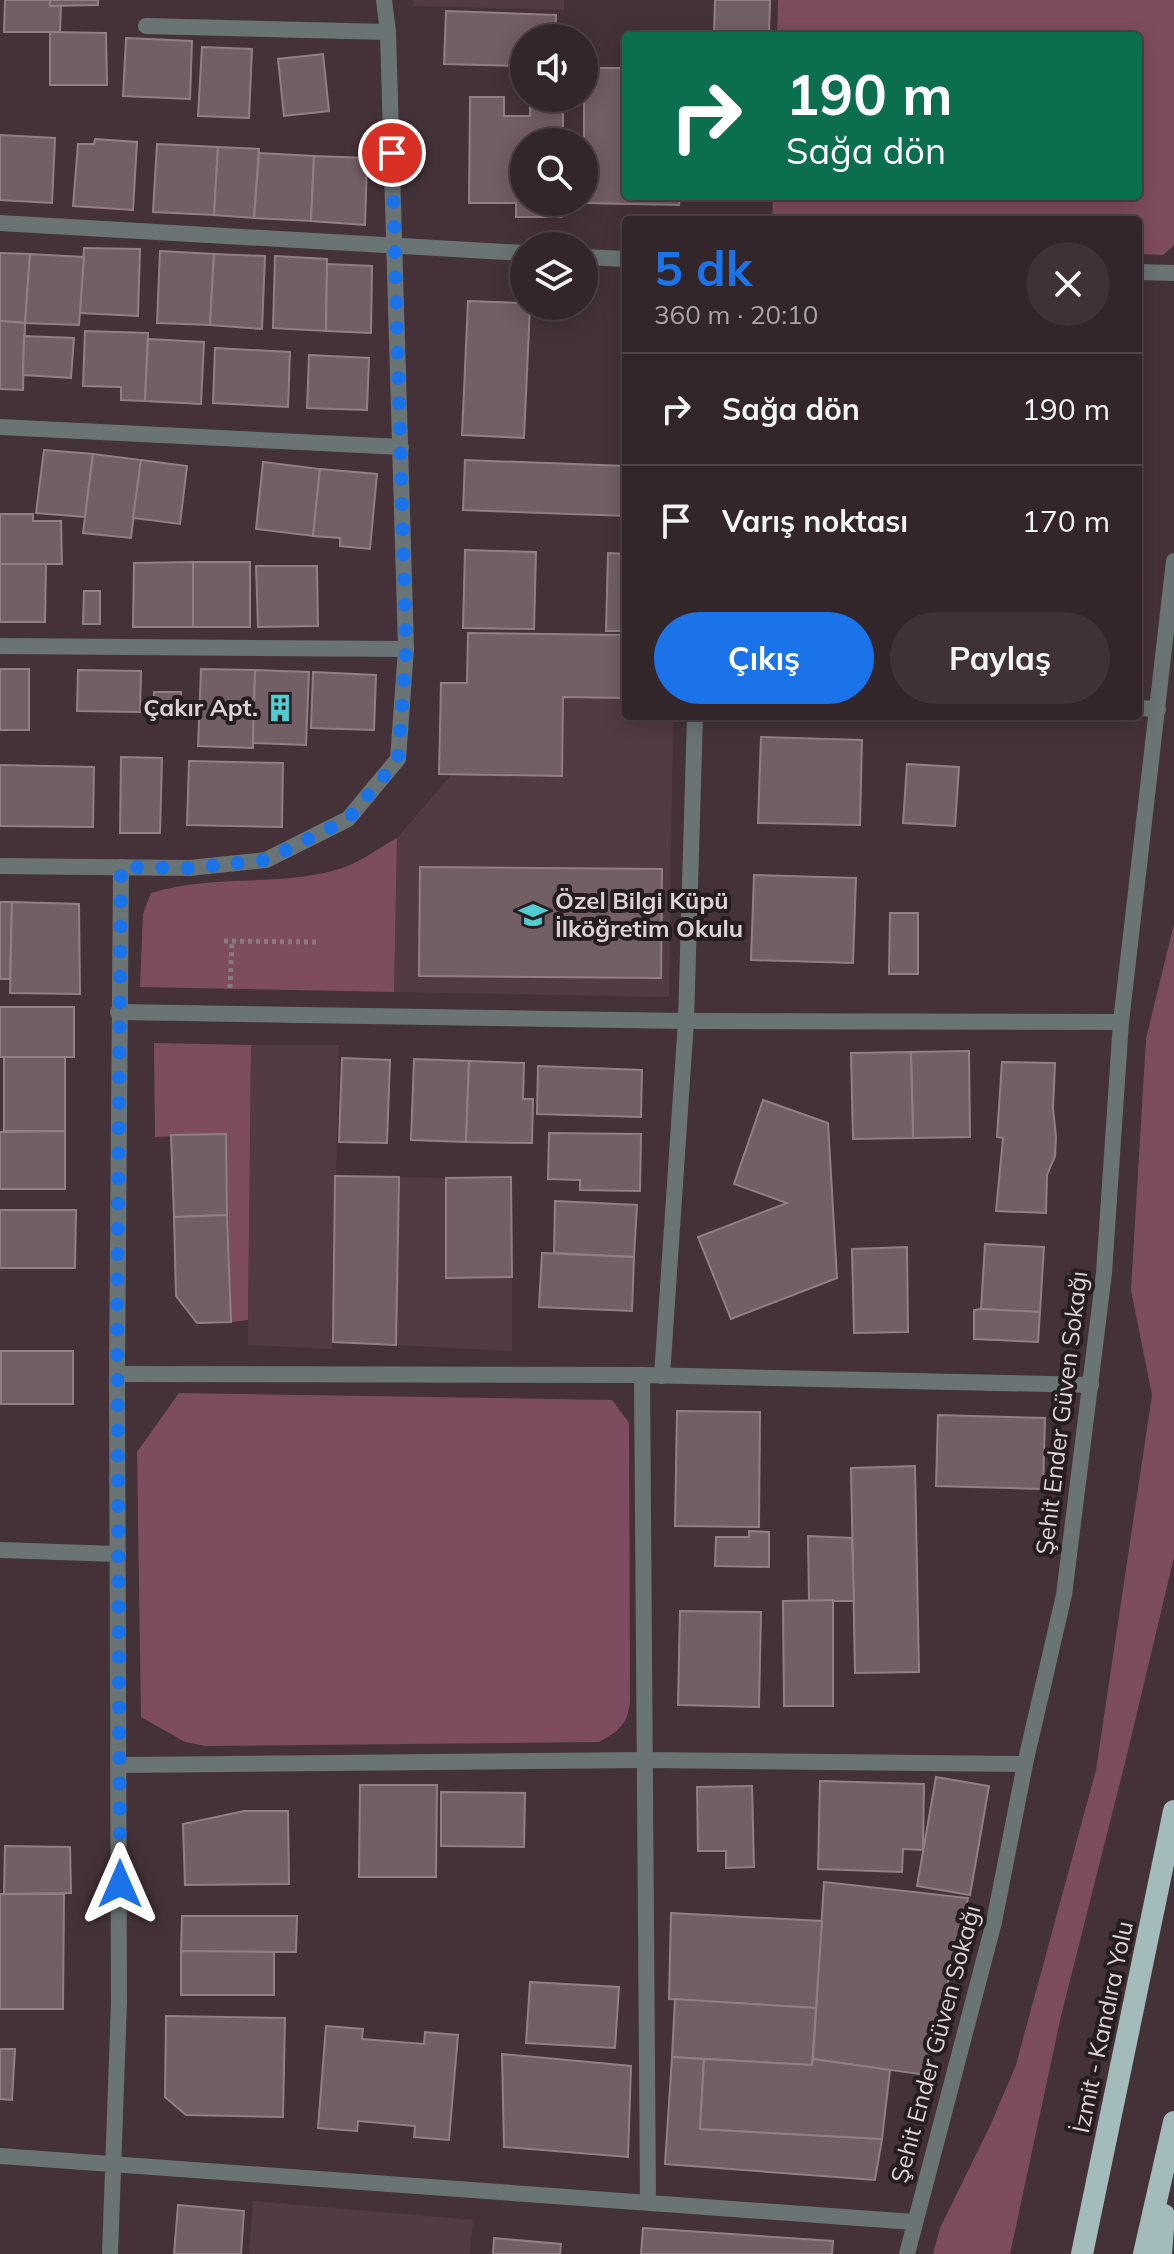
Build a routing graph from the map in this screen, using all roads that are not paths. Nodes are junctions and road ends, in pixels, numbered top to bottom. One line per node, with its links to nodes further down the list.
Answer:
1 (384, 0): 3 (street)
2 (146, 26): 3 (street)
3 (388, 32): 5 (street)
4 (0, 223): 5 (street)
5 (395, 244): 6 (street); 12 (street)
6 (510, 252)
7 (598, 258): 8 (street)
8 (622, 259)
9 (1142, 272): 10 (street)
10 (1174, 273)
11 (0, 427): 12 (street)
12 (401, 447): 15 (street)
13 (1174, 561): 17 (street, Şehit Ender Güven Sokağı)
14 (0, 646): 15 (street)
15 (406, 649): 20 (street)
16 (1142, 708): 17 (street)
17 (1158, 709): 23 (street, Şehit Ender Güven Sokağı)
18 (695, 720): 22 (street)
19 (0, 866): 20 (street)
20 (121, 867): 21 (street)
21 (118, 1012): 22 (street); 24 (street)
22 (686, 1021): 23 (street); 26 (street)
23 (1121, 1022): 27 (street, Şehit Ender Güven Sokağı)
24 (117, 1374): 25 (street); 29 (street)
25 (642, 1375): 26 (street); 30 (street)
26 (662, 1376): 27 (street)
27 (1091, 1385): 31 (street, Şehit Ender Güven Sokağı)
28 (0, 1550): 29 (street)
29 (118, 1554): 32 (street)
30 (644, 1760): 31 (street); 32 (street); 37 (street)
31 (1025, 1764): 38 (street, Şehit Ender Güven Sokağı)
32 (120, 1765): 36 (street)
33 (1174, 1811): 41 (highway, İzmit - Kandıra Yolu)
34 (1173, 2128): 42 (highway); 43 (highway)
35 (0, 2156): 36 (street)
36 (113, 2165): 37 (street); 39 (street)
37 (648, 2202): 38 (street)
38 (914, 2222): 40 (street, Şehit Ender Güven Sokağı)
39 (110, 2254)
40 (907, 2254)
41 (1082, 2254)
42 (1144, 2254)
43 (1161, 2254)

